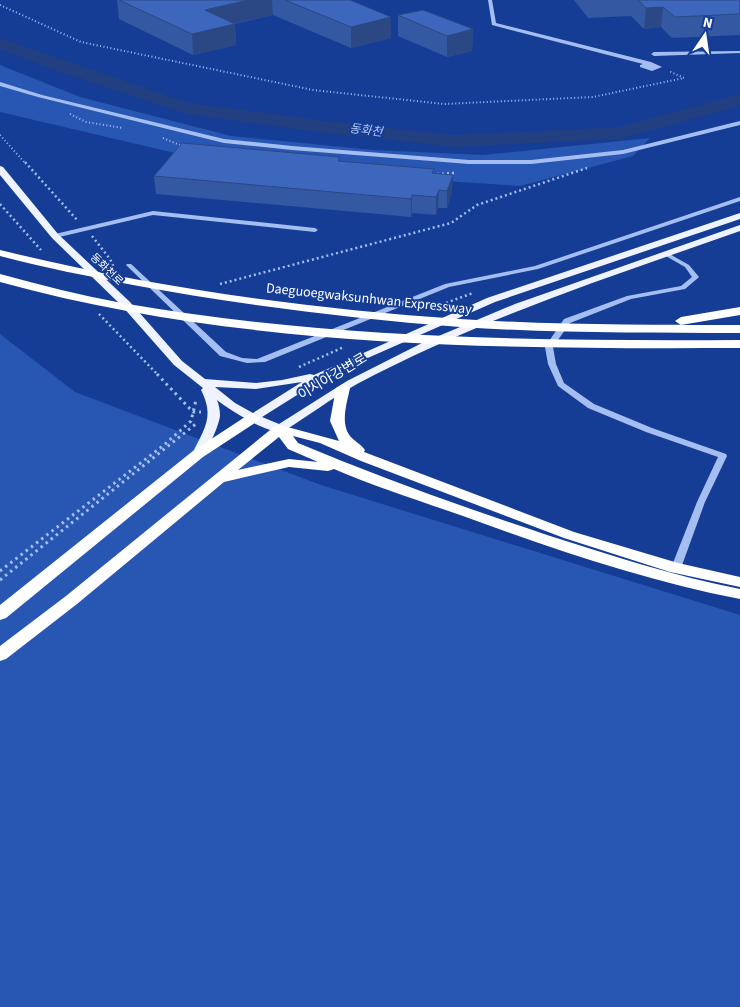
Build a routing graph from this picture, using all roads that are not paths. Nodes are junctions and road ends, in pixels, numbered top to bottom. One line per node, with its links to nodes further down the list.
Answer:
1 (490, 0): 4 (street)
2 (740, 52): 3 (street)
3 (654, 54)
4 (646, 63): 5 (street)
5 (659, 67)
6 (0, 84): 7 (street)
7 (740, 123)
8 (0, 169): 13 (main road, 동화천로)
9 (740, 199): 16 (street)
10 (740, 216): 22 (main road, 이시아강변로)
11 (740, 228): 15 (main road, 이시아강변로)
12 (315, 230): 13 (street)
13 (55, 236): 23 (main road, 동화천로)
14 (4, 254): 19 (highway, Daeguoegwaksunhwan Expressway)
15 (666, 254): 24 (main road, 이시아강변로); 31 (street)
16 (129, 265)
17 (0, 278): 21 (highway)
18 (740, 311): 19 (highway)
19 (620, 328): 20 (highway, Daeguoegwaksunhwan Expressway)
20 (740, 329)
21 (740, 344)
22 (325, 373): 23 (main road); 25 (main road, 이시아강변로)
23 (201, 382): 25 (main road, 동화천로); 27 (main road)
24 (343, 388): 26 (main road, 이시아강변로); 28 (highway)
25 (253, 418): 26 (main road, 동화천로); 27 (highway, 이시아강변로)
26 (280, 429): 28 (highway); 29 (highway); 30 (highway, 이시아강변로)
27 (198, 454): 34 (highway, 이시아강변로)
28 (366, 458): 31 (highway)
29 (352, 471): 30 (highway); 33 (highway)
30 (216, 479): 35 (highway, 이시아강변로)
31 (676, 568): 32 (highway)
32 (740, 582)
33 (740, 594)
34 (0, 614)
35 (0, 655)

